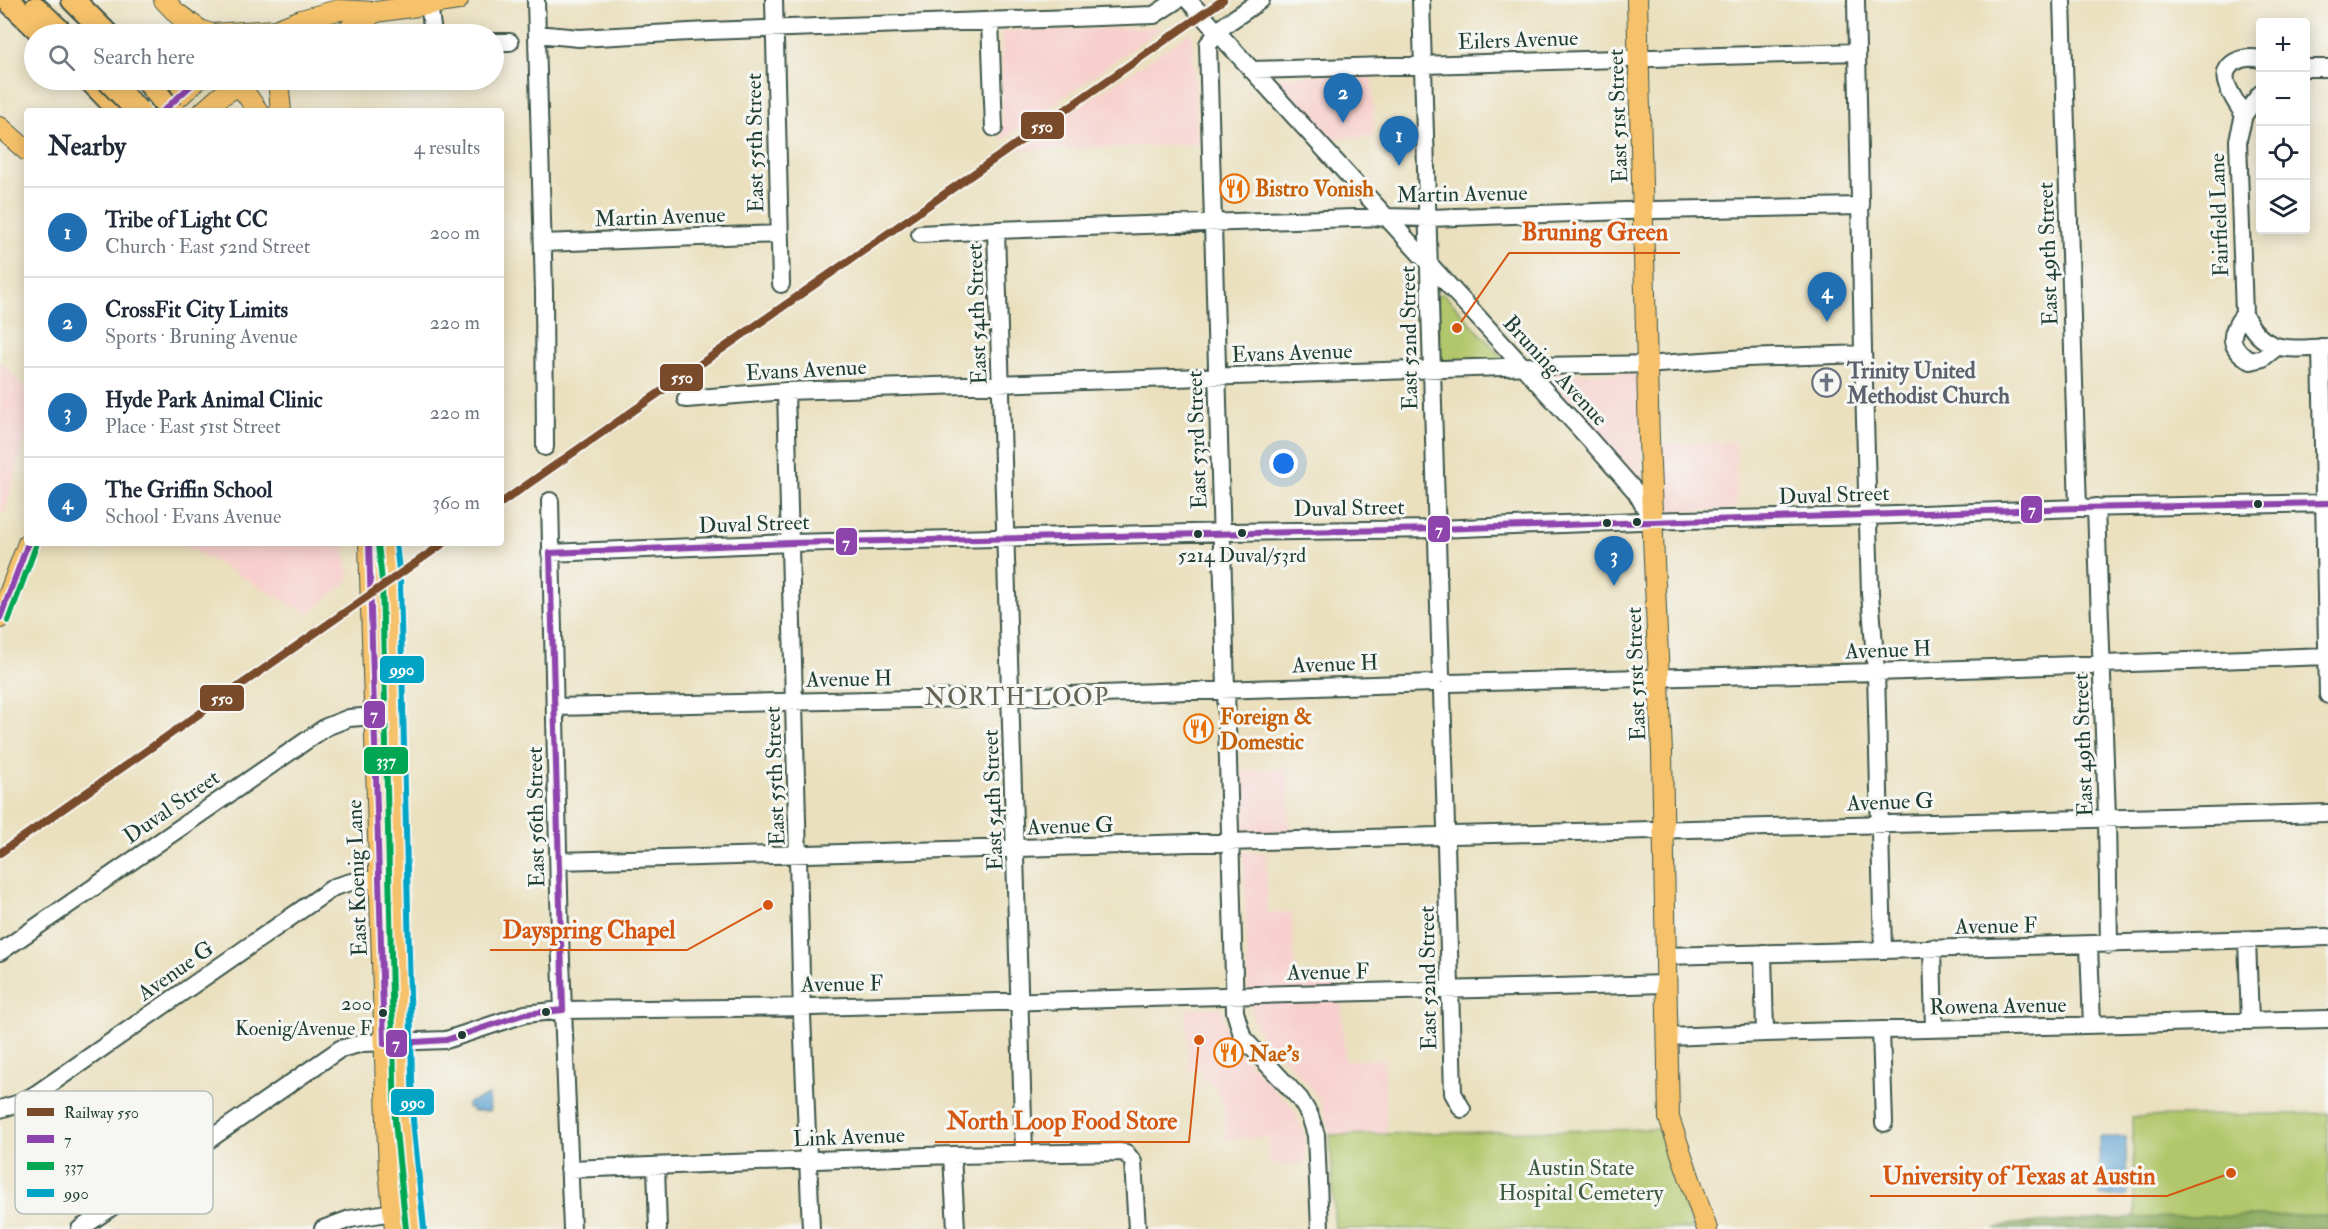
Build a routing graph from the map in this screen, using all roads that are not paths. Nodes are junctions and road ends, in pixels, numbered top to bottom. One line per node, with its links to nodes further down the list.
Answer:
1 (8, 0): 19 (highway)
2 (28, 0): 20 (highway)
3 (73, 0): 21 (highway)
4 (164, 0): 17 (main road)
5 (458, 0): 15 (main road)
6 (536, 0): 30 (street)
7 (774, 0): 28 (street, East 55th Street)
8 (1177, 0): 18 (street)
9 (1188, 0): 29 (street, Bruning Avenue)
10 (1261, 0): 29 (street)
11 (1421, 0): 34 (street, East 52nd Street)
12 (1637, 0): 32 (main road, East 51st Street)
13 (1856, 0): 31 (street)
14 (2062, 0): 85 (street, East 49th Street)
15 (429, 4): 16 (main road); 27 (street)
16 (376, 12): 25 (main road); 26 (main road)
17 (178, 14): 22 (main road); 23 (main road); 24 (main road)
18 (990, 21): 28 (street); 57 (street)
19 (33, 24)
20 (53, 24)
21 (97, 24)
22 (180, 24)
23 (188, 24)
24 (192, 24)
25 (294, 24)
26 (357, 24)
27 (432, 24)
28 (774, 30): 30 (street); 65 (street, East 55th Street)
29 (1217, 32): 37 (street, Bruning Avenue); 63 (street, East 53rd Street)
30 (538, 41): 67 (street)
31 (1857, 52): 32 (street, Eilers Avenue); 59 (street)
32 (1639, 57): 34 (street, Eilers Avenue); 60 (main road, East 51st Street)
33 (2256, 58): 55 (street)
34 (1424, 65): 37 (street, Eilers Avenue); 62 (street, East 52nd Street)
35 (2310, 68): 36 (street)
36 (2328, 68)
37 (1251, 70): 61 (street, Bruning Avenue)
38 (107, 90): 47 (highway)
39 (112, 90): 48 (highway, bridge)
40 (148, 90): 49 (main road)
41 (159, 90): 51 (highway, bridge)
42 (186, 90): 50 (main road)
43 (229, 90): 52 (main road)
44 (245, 90): 53 (main road)
45 (279, 90): 54 (main road)
46 (2256, 99): 55 (street, Fairfield Lane)
47 (118, 108)
48 (134, 108)
49 (136, 108)
50 (166, 108)
51 (169, 108)
52 (207, 108)
53 (256, 108)
54 (281, 108)
55 (2244, 115): 70 (street, Fairfield Lane)
56 (0, 128): 58 (main road)
57 (993, 128)
58 (24, 148)
59 (1861, 206): 60 (street, Martin Avenue); 73 (street)
60 (1643, 210): 62 (street, Martin Avenue); 74 (main road, East 51st Street)
61 (1385, 217): 62 (street, Martin Avenue); 63 (street, Martin Avenue); 68 (street, Bruning Avenue)
62 (1429, 218): 68 (street, East 52nd Street)
63 (1212, 223): 64 (street, Martin Avenue); 77 (street, East 53rd Street)
64 (996, 230): 66 (street, Martin Avenue); 78 (street, East 54th Street)
65 (779, 234): 67 (street, Martin Avenue); 69 (street, East 55th Street)
66 (920, 234)
67 (543, 243): 81 (street)
68 (1428, 263): 75 (street, Bruning Avenue); 76 (street, East 52nd Street)
69 (781, 284)
70 (2244, 314): 71 (street, Fairfield Lane); 71 (street)
71 (2277, 347): 72 (street)
72 (2325, 347): 83 (street)
73 (1863, 354): 74 (street, Evans Avenue); 86 (street)
74 (1648, 364): 75 (street, Evans Avenue); 87 (main road, East 51st Street)
75 (1521, 366): 76 (street, Evans Avenue); 87 (street, Bruning Avenue)
76 (1431, 370): 77 (street, Evans Avenue); 88 (street, East 52nd Street)
77 (1217, 377): 78 (street, Evans Avenue); 89 (street, East 53rd Street)
78 (1000, 383): 79 (street, Evans Avenue); 90 (street, East 54th Street)
79 (786, 391): 80 (street, Evans Avenue); 91 (street, East 55th Street)
80 (686, 399)
81 (545, 447)
82 (549, 501): 95 (street, East 56th Street)
83 (2326, 503): 84 (street, Duval Street); 97 (street)
84 (2096, 507): 85 (street, Duval Street); 98 (street, East 49th Street)
85 (2078, 508): 86 (street, Duval Street)
86 (1868, 516): 87 (street, Duval Street); 99 (street)
87 (1652, 521): 88 (street, Duval Street); 100 (main road, East 51st Street)
88 (1437, 529): 89 (street, Duval Street); 101 (street, East 52nd Street)
89 (1221, 532): 90 (street, Duval Street); 102 (street, East 53rd Street)
90 (1006, 539): 91 (street, Duval Street); 104 (street, East 54th Street)
91 (790, 543): 95 (street, Duval Street); 105 (street, East 55th Street)
92 (27, 546): 96 (main road)
93 (369, 546): 107 (main road, East Koenig Lane)
94 (387, 546): 140 (main road, East Koenig Lane)
95 (550, 553): 106 (street, East 56th Street)
96 (0, 618)
97 (2328, 656): 98 (street, Avenue H); 103 (street)
98 (2102, 664): 99 (street, Avenue H); 109 (street, East 49th Street)
99 (1876, 672): 100 (street, Avenue H); 110 (street)
100 (1659, 676): 101 (street, Avenue H); 111 (main road, East 51st Street)
101 (1441, 683): 102 (street, Avenue H); 112 (street, East 52nd Street)
102 (1226, 689): 104 (street, Avenue H); 113 (street, East 53rd Street)
103 (2328, 695)
104 (1011, 697): 105 (street, Avenue H); 114 (street, East 54th Street)
105 (794, 702): 106 (street, Avenue H); 115 (street, East 55th Street)
106 (555, 707): 116 (street, East 56th Street)
107 (375, 716): 117 (main road, East Koenig Lane); 124 (street, Duval Street)
108 (2328, 813): 109 (street, Avenue G)
109 (2108, 818): 110 (street, Avenue G); 120 (street, East 49th Street)
110 (1878, 824): 111 (street, Avenue G); 123 (street)
111 (1664, 829): 112 (street, Avenue G); 126 (main road, East 51st Street)
112 (1446, 836): 113 (street, Avenue G); 128 (street, East 52nd Street)
113 (1230, 843): 114 (street, Avenue G); 129 (street, East 53rd Street)
114 (1016, 849): 115 (street, Avenue G); 130 (street, East 54th Street)
115 (799, 854): 116 (street, Avenue G); 131 (street, East 55th Street)
116 (559, 861): 132 (street, East 56th Street)
117 (380, 879): 140 (main road, East Koenig Lane); 141 (street, Avenue G)
118 (2328, 938): 119 (street, Avenue F)
119 (2247, 940): 120 (street, Avenue F); 134 (street)
120 (2109, 945): 121 (street, Avenue F)
121 (2089, 946): 122 (street, Avenue F); 135 (street)
122 (1932, 948): 123 (street, Avenue F); 136 (street)
123 (1883, 950): 125 (street, Avenue F)
124 (0, 952)
125 (1763, 953): 126 (street, Avenue F); 138 (street)
126 (1665, 956): 127 (main road, East 51st Street)
127 (1666, 984): 128 (street, Avenue F); 139 (main road, East 51st Street)
128 (1450, 991): 129 (street, Avenue F); 143 (street, East 52nd Street)
129 (1234, 995): 130 (street, Avenue F); 162 (street, East 53rd Street)
130 (1019, 1002): 131 (street, Avenue F); 147 (street, East 54th Street)
131 (802, 1007): 132 (street, Avenue F); 149 (street, East 55th Street)
132 (563, 1010): 140 (street, Avenue F); 151 (street, East 56th Street)
133 (2328, 1019): 134 (street, Rowena Avenue)
134 (2250, 1021): 135 (street, Rowena Avenue)
135 (2092, 1025): 136 (street, Rowena Avenue)
136 (1934, 1029): 137 (street, Rowena Avenue)
137 (1881, 1030): 138 (street, Rowena Avenue); 145 (street)
138 (1765, 1033): 139 (street, Rowena Avenue)
139 (1669, 1037): 163 (main road, East 51st Street)
140 (393, 1043): 146 (street, Avenue F); 153 (main road, East Koenig Lane)
141 (40, 1091)
142 (15, 1104): 144 (street, Avenue G)
143 (1462, 1108)
144 (0, 1109)
145 (1884, 1123)
146 (213, 1136)
147 (1024, 1153): 148 (street, Link Avenue); 161 (street, Link Avenue)
148 (952, 1155): 149 (street, Link Avenue); 160 (street)
149 (808, 1160): 150 (street, Link Avenue); 159 (street, East 55th Street)
150 (656, 1166): 151 (street, Link Avenue); 158 (street)
151 (569, 1169): 157 (street, East 56th Street)
152 (102, 1214): 154 (street, Avenue F)
153 (400, 1216): 155 (street); 156 (main road, East Koenig Lane)
154 (80, 1229)
155 (323, 1229)
156 (415, 1229)
157 (572, 1229)
158 (658, 1229)
159 (811, 1229)
160 (956, 1229)
161 (1137, 1229)
162 (1320, 1229)
163 (1707, 1229)

